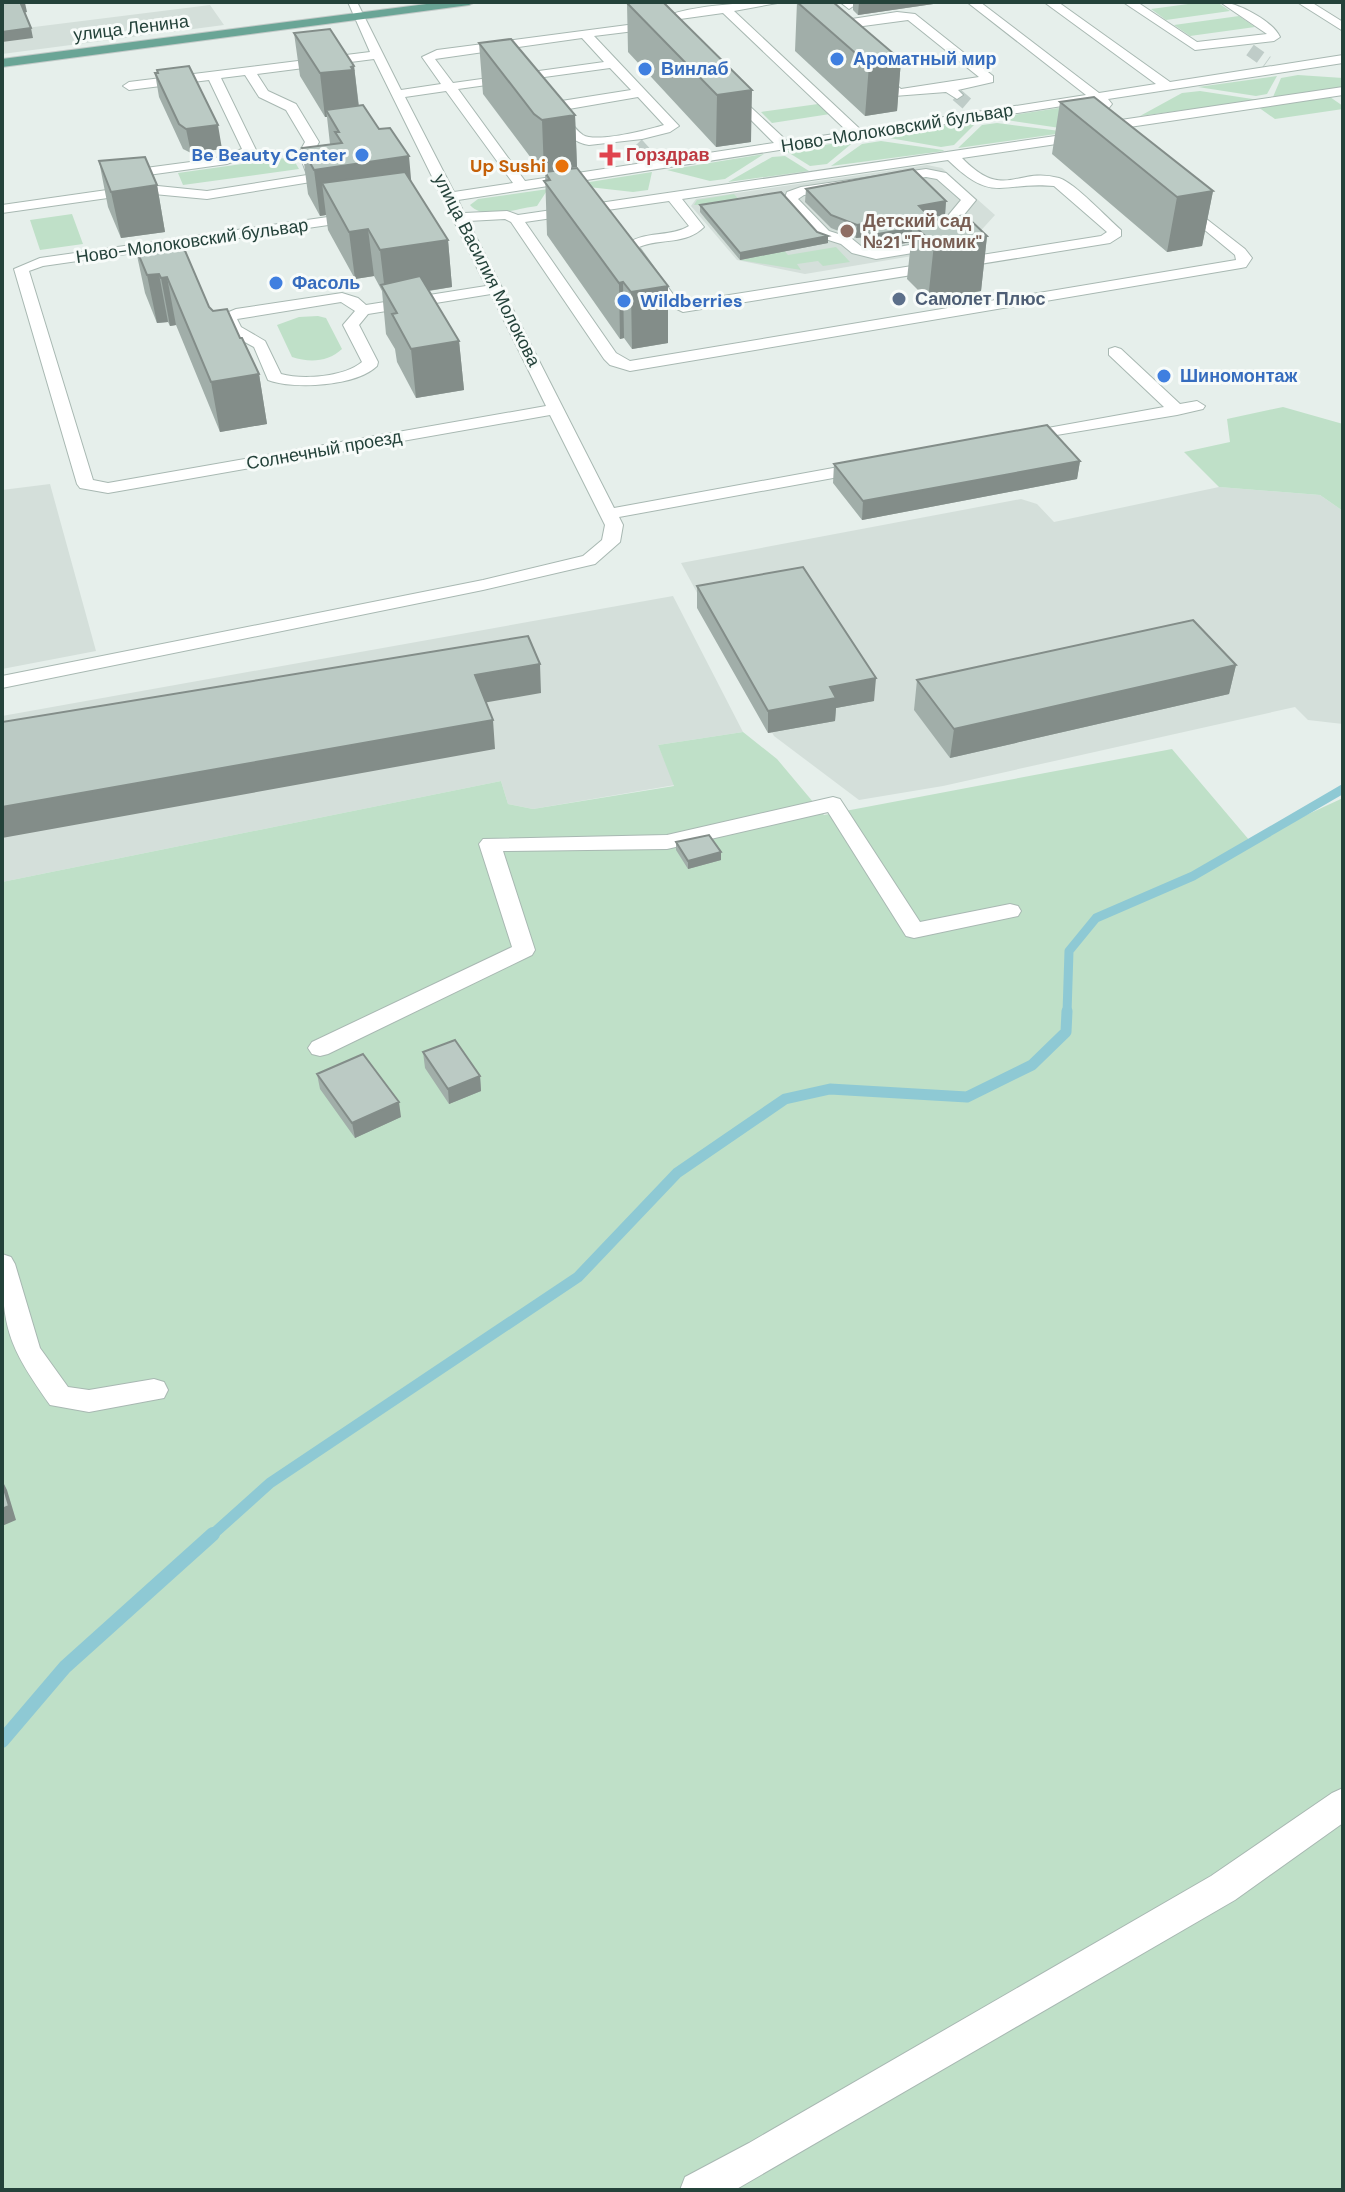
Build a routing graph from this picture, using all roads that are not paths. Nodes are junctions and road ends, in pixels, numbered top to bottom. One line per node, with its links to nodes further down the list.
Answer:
1 (469, 2): 8 (main road, улица Ленина)
2 (777, 2): 9 (street)
3 (973, 2): 28 (street)
4 (1050, 2): 23 (street)
5 (1129, 2): 6 (street)
6 (1226, 2)
7 (1303, 2): 11 (street)
8 (444, 4): 10 (main road, улица Ленина)
9 (725, 9): 12 (street); 29 (street)
10 (356, 10): 14 (street, улица Василия Молокова); 17 (main road, улица Ленина)
11 (1343, 27)
12 (585, 34): 18 (street); 24 (street)
13 (836, 40): 16 (street)
14 (379, 55): 19 (street); 27 (street, улица Василия Молокова)
15 (1343, 59): 23 (street, Ново-Молоковский бульвар)
16 (859, 60)
17 (2, 63)
18 (613, 64): 24 (street); 26 (street)
19 (249, 71): 20 (street); 36 (street)
20 (213, 75): 22 (street); 36 (street)
21 (717, 79): 31 (street)
22 (129, 86)
23 (1167, 86): 28 (street, Ново-Молоковский бульвар)
24 (448, 87): 27 (street); 35 (street)
25 (1343, 91): 30 (street, Ново-Молоковский бульвар)
26 (639, 93): 26 (street)
27 (399, 94): 39 (street, улица Василия Молокова)
28 (1098, 97): 29 (street, Ново-Молоковский бульвар); 30 (street)
29 (858, 134): 31 (street, Ново-Молоковский бульвар)
30 (1098, 136): 32 (street, Ново-Молоковский бульвар)
31 (784, 145): 35 (street, Ново-Молоковский бульвар)
32 (951, 155): 33 (street, Ново-Молоковский бульвар); 47 (street)
33 (832, 172): 34 (street); 38 (street, Ново-Молоковский бульвар)
34 (845, 184): 44 (street); 46 (street)
35 (522, 186): 39 (street, Ново-Молоковский бульвар)
36 (143, 189): 40 (street)
37 (1166, 191): 51 (street)
38 (673, 196): 42 (street, Ново-Молоковский бульвар); 47 (street)
39 (451, 206): 42 (street, Ново-Молоковский бульвар); 48 (street, улица Василия Молокова)
40 (2, 209)
41 (376, 215): 58 (street, Ново-Молоковский бульвар)
42 (516, 219): 51 (street)
43 (928, 222): 44 (street)
44 (946, 228): 45 (street); 46 (street)
45 (967, 234)
46 (885, 253): 47 (street)
47 (908, 277)
48 (496, 289): 50 (street); 54 (street, улица Василия Молокова)
49 (929, 300): 51 (street)
50 (363, 310): 50 (street)
51 (944, 315)
52 (1115, 352): 55 (street)
53 (1197, 406): 55 (street)
54 (556, 409): 58 (street, Солнечный проезд); 59 (street, улица Василия Молокова)
55 (1177, 410): 56 (street)
56 (1005, 441)
57 (881, 464): 59 (street)
58 (91, 487)
59 (612, 519): 60 (street)
60 (2, 682)
61 (1010, 911): 62 (street)
62 (320, 1048)
63 (2, 1264): 64 (street)
64 (154, 1390)
65 (1343, 1804): 66 (street)
66 (698, 2190)

